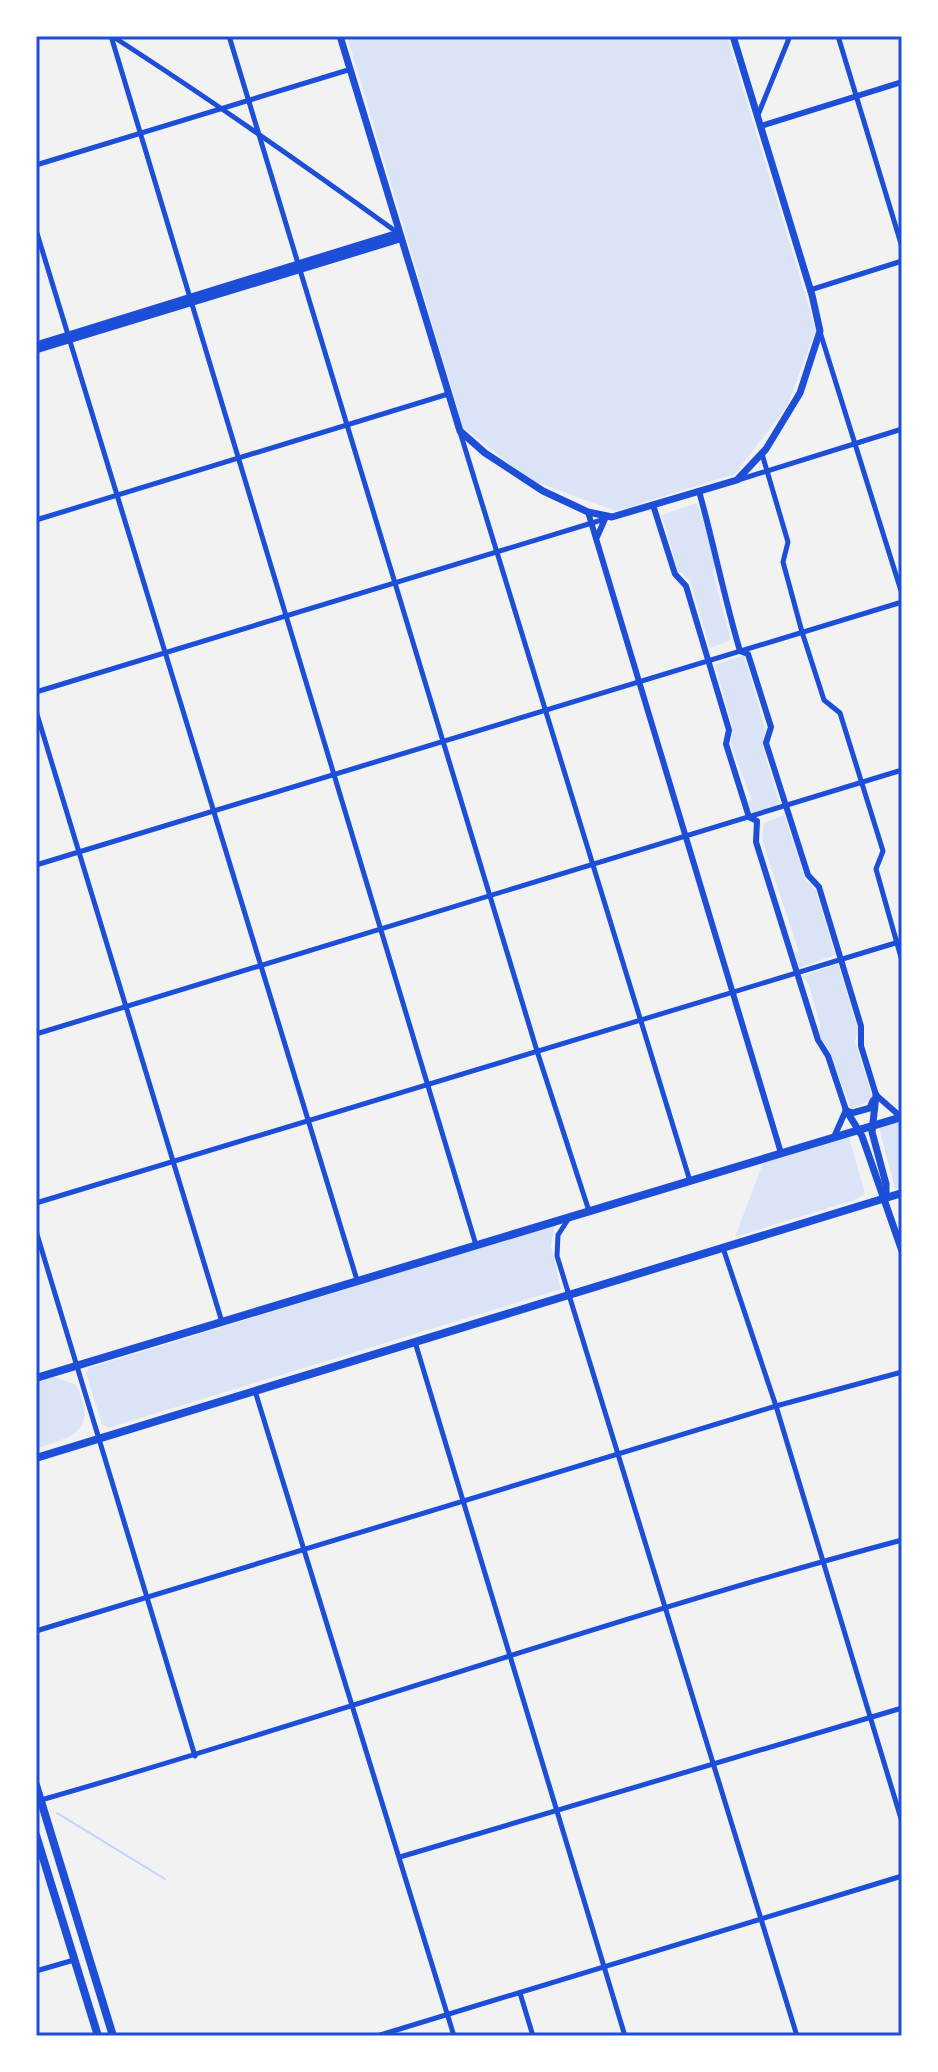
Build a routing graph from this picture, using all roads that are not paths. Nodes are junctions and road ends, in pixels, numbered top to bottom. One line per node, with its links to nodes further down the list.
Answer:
1 (112, 36): 11 (street); 14 (street)
2 (229, 36): 10 (street)
3 (340, 36): 7 (main road)
4 (733, 36): 12 (main road)
5 (790, 36): 12 (street)
6 (838, 36): 9 (street)
7 (348, 70): 10 (street); 18 (main road)
8 (902, 82): 9 (street)
9 (856, 96): 13 (street); 19 (street)
10 (249, 100): 11 (street); 15 (street)
11 (224, 108): 14 (street); 15 (street)
12 (758, 116): 13 (main road)
13 (761, 126): 22 (main road)
14 (140, 133): 16 (street); 23 (street)
15 (260, 137): 18 (street); 21 (street)
16 (36, 165)
17 (36, 230): 25 (street)
18 (399, 236): 21 (main road); 27 (main road)
19 (902, 247)
20 (902, 261): 22 (street)
21 (299, 267): 23 (main road); 28 (street)
22 (810, 290): 24 (main road)
23 (190, 300): 25 (main road); 33 (street)
24 (820, 331): 31 (street); 32 (main road)
25 (69, 337): 26 (main road); 37 (street)
26 (36, 347)
27 (448, 394): 28 (street); 30 (main road)
28 (346, 425): 33 (street); 45 (street)
29 (902, 429): 31 (street)
30 (460, 431): 39 (main road); 44 (street)
31 (856, 443): 34 (street); 46 (street)
32 (762, 454): 34 (street); 35 (main road)
33 (238, 458): 37 (street); 48 (street)
34 (767, 470): 35 (street); 49 (street)
35 (737, 480): 36 (main road)
36 (699, 491): 38 (main road); 50 (street)
37 (117, 495): 41 (street); 51 (street)
38 (653, 505): 40 (main road); 52 (street)
39 (588, 512): 40 (main road); 42 (street)
40 (608, 518): 42 (street); 43 (street)
41 (36, 520)
42 (592, 523): 43 (street); 44 (street)
43 (597, 540): 53 (street)
44 (496, 553): 45 (street); 55 (street)
45 (394, 583): 48 (street); 57 (street)
46 (902, 594)
47 (902, 602): 49 (street)
48 (286, 616): 51 (street); 59 (street)
49 (802, 632): 50 (street); 60 (street)
50 (740, 651): 52 (street); 61 (street)
51 (165, 653): 54 (street); 62 (street)
52 (708, 661): 53 (street); 63 (street)
53 (638, 682): 55 (street); 64 (street)
54 (36, 692)
55 (545, 709): 57 (street); 66 (street)
56 (36, 711): 65 (street)
57 (442, 741): 59 (street); 68 (street)
58 (902, 770): 60 (street)
59 (334, 774): 62 (street); 69 (street)
60 (862, 783): 61 (street); 70 (street)
61 (785, 806): 63 (street); 71 (street)
62 (213, 810): 65 (street); 73 (street)
63 (749, 817): 64 (street); 74 (street)
64 (685, 836): 66 (street); 75 (street)
65 (79, 852): 67 (street); 76 (street)
66 (592, 864): 68 (street); 77 (street)
67 (36, 865)
68 (490, 896): 69 (street); 79 (street)
69 (381, 929): 73 (street); 80 (street)
70 (899, 942): 71 (street); 72 (street)
71 (841, 959): 74 (street); 81 (street)
72 (902, 961)
73 (261, 966): 76 (street); 84 (street)
74 (796, 973): 75 (street); 82 (street)
75 (732, 992): 77 (street); 88 (street)
76 (125, 1007): 78 (street); 89 (street)
77 (640, 1018): 79 (street); 90 (street)
78 (36, 1034)
79 (537, 1051): 80 (street); 94 (street)
80 (428, 1085): 84 (street); 97 (street)
81 (876, 1095): 82 (main road); 83 (street); 85 (main road)
82 (846, 1110): 86 (main road); 87 (street)
83 (902, 1117): 85 (highway)
84 (308, 1121): 89 (street); 100 (street)
85 (872, 1126): 86 (highway); 92 (main road)
86 (858, 1130): 87 (highway); 92 (main road)
87 (834, 1137): 88 (highway)
88 (781, 1153): 90 (highway)
89 (172, 1162): 93 (street); 102 (street)
90 (690, 1181): 94 (highway)
91 (902, 1193): 92 (highway)
92 (886, 1198): 98 (highway); 99 (main road)
93 (36, 1203)
94 (590, 1212): 95 (highway)
95 (570, 1218): 97 (highway); 101 (street)
96 (36, 1231): 104 (street)
97 (476, 1245): 100 (highway)
98 (723, 1248): 101 (highway); 108 (street)
99 (902, 1251)
100 (357, 1281): 102 (highway)
101 (569, 1294): 103 (highway); 110 (street)
102 (222, 1322): 104 (highway)
103 (415, 1342): 107 (highway); 112 (street)
104 (79, 1366): 106 (highway); 109 (street)
105 (902, 1372): 108 (street)
106 (36, 1378)
107 (255, 1391): 109 (highway); 114 (street)
108 (776, 1406): 110 (street); 115 (street)
109 (98, 1439): 111 (highway); 116 (street)
110 (620, 1453): 112 (street); 117 (street)
111 (36, 1458)
112 (463, 1501): 114 (street); 119 (street)
113 (902, 1540): 115 (street)
114 (306, 1549): 116 (street); 120 (street)
115 (823, 1561): 117 (street); 122 (street)
116 (148, 1598): 118 (street); 123 (street)
117 (667, 1607): 119 (street); 124 (street)
118 (36, 1631)
119 (510, 1656): 120 (street); 127 (street)
120 (352, 1708): 123 (street); 130 (street)
121 (902, 1708): 122 (street)
122 (870, 1717): 124 (street); 128 (street)
123 (195, 1756): 126 (street)
124 (715, 1765): 127 (street); 132 (street)
125 (36, 1785): 126 (highway)
126 (41, 1800): 139 (highway)
127 (557, 1813): 130 (street); 134 (street)
128 (902, 1822)
129 (36, 1835): 133 (highway)
130 (400, 1857): 137 (street)
131 (902, 1876): 132 (street)
132 (762, 1920): 134 (street); 144 (street)
133 (74, 1960): 135 (street); 138 (highway)
134 (604, 1968): 136 (street); 143 (street)
135 (36, 1971)
136 (520, 1993): 137 (street); 142 (street)
137 (448, 2014): 140 (street); 141 (street)
138 (98, 2036)
139 (113, 2036)
140 (377, 2036)
141 (454, 2036)
142 (533, 2036)
143 (625, 2036)
144 (797, 2036)

